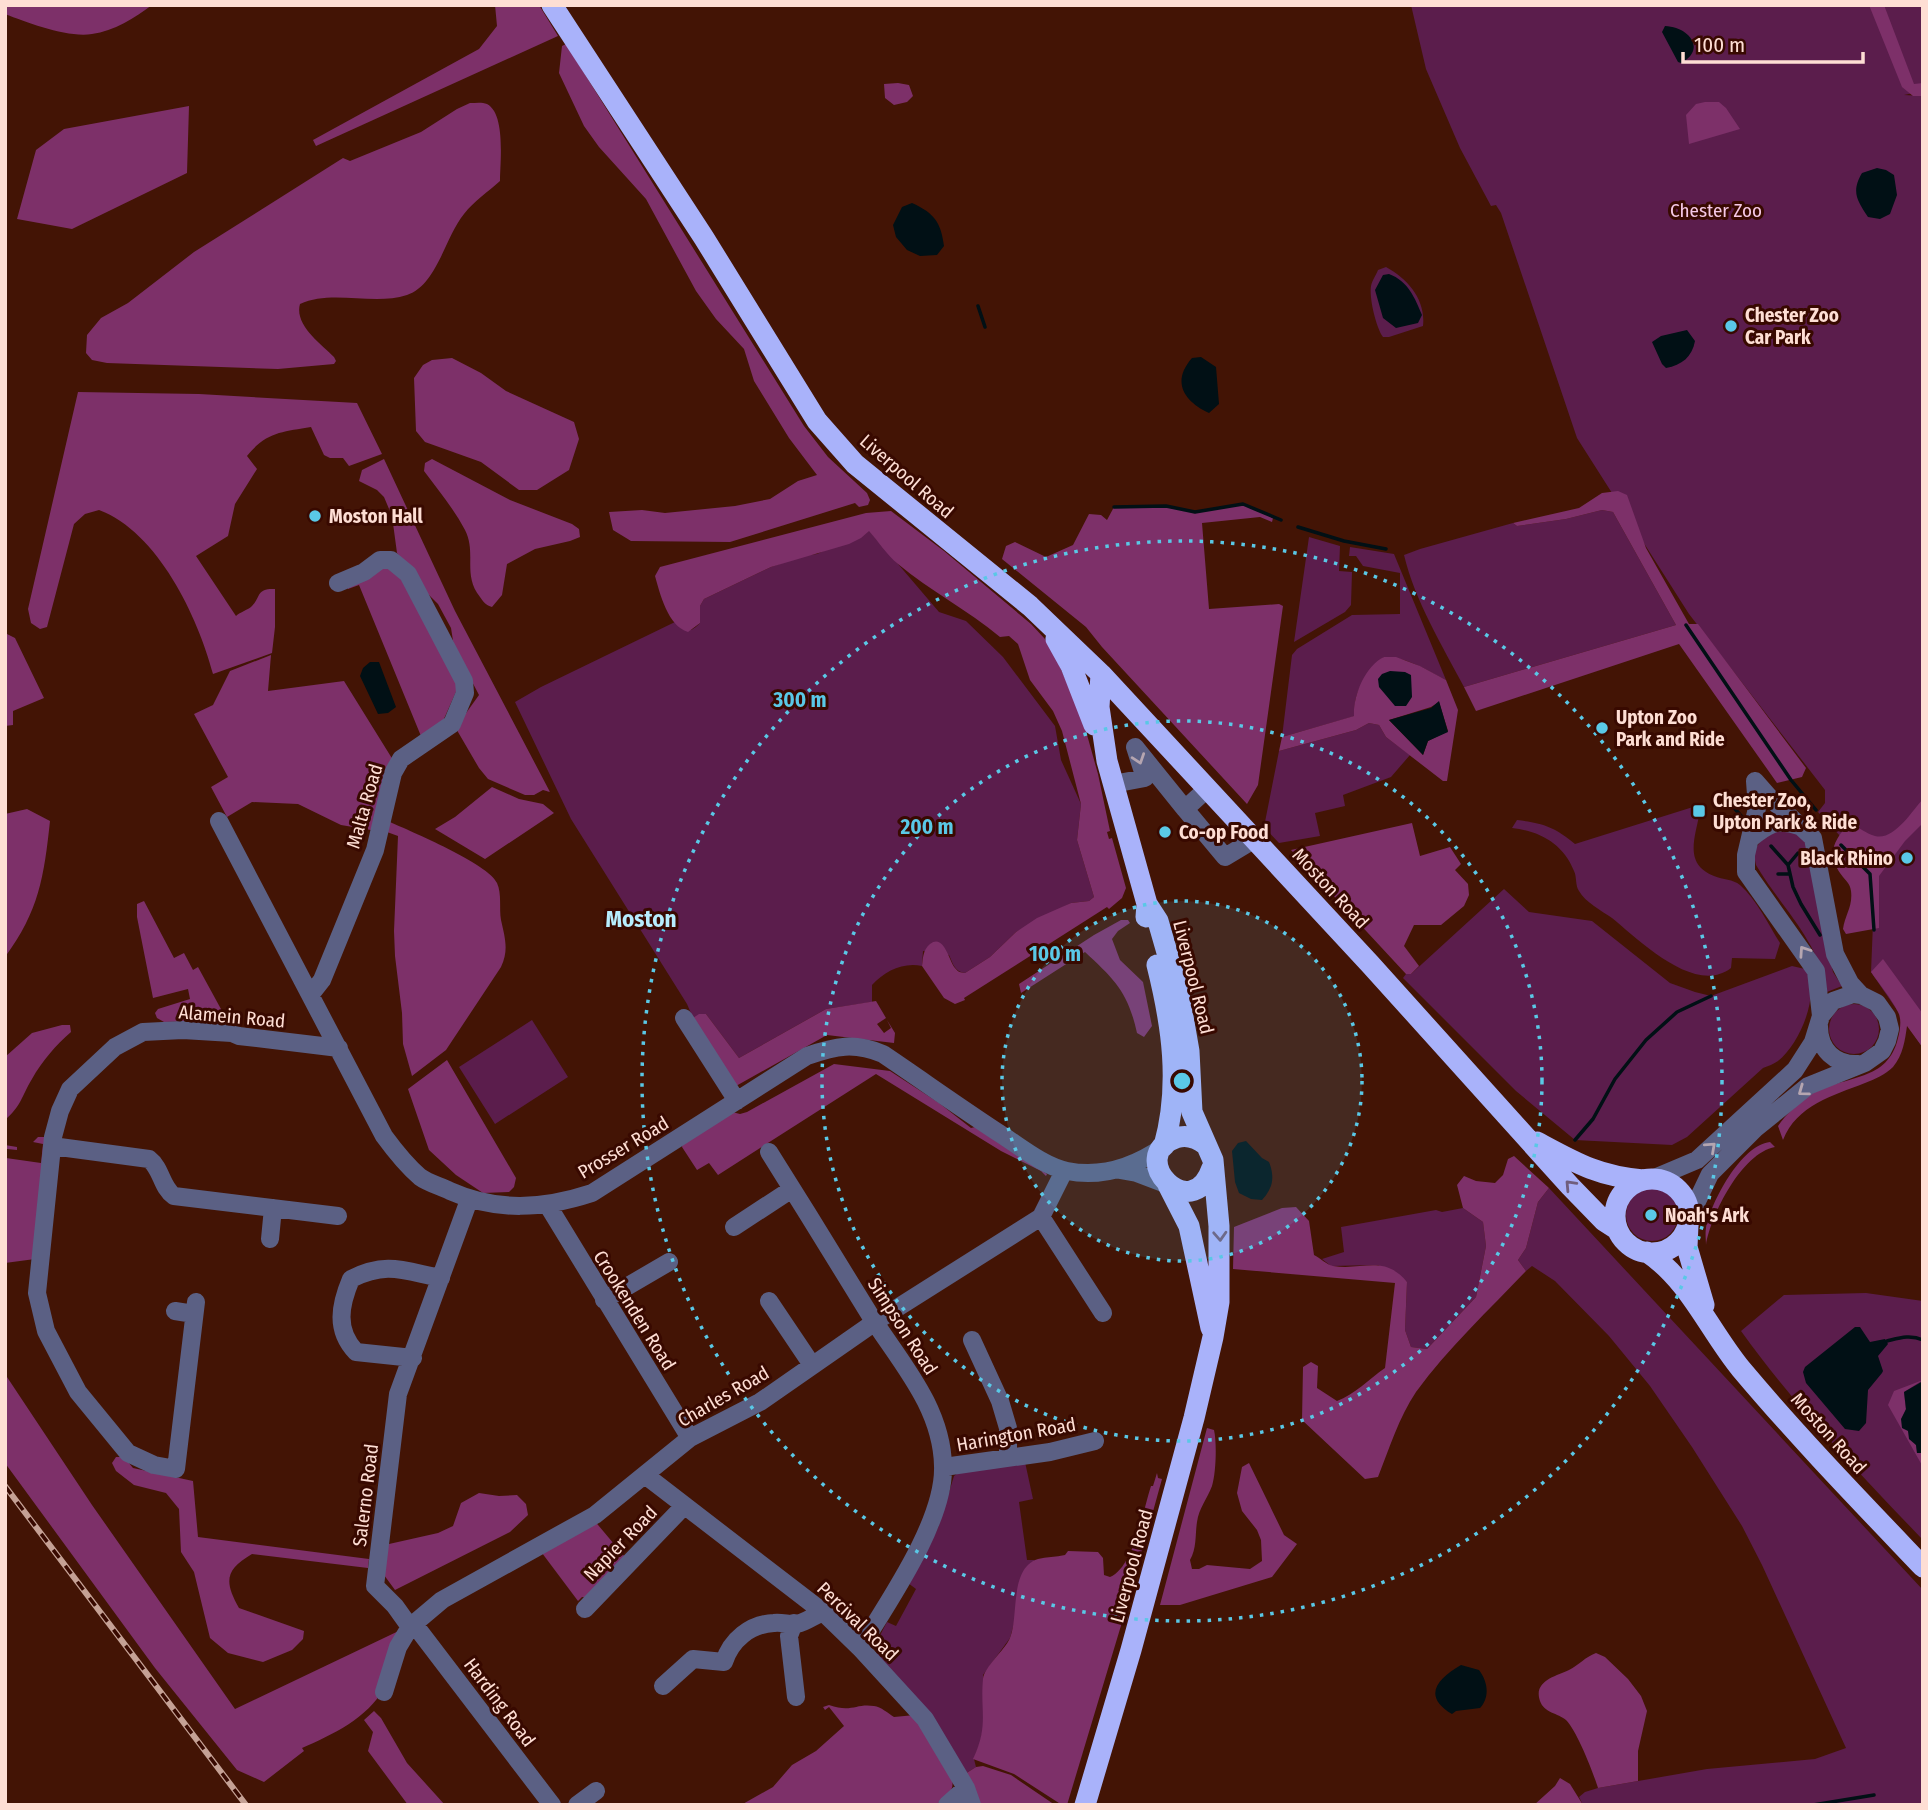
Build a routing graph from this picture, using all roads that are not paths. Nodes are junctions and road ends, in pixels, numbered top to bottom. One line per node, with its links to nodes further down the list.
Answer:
1 (552, 5): 3 (highway, Liverpool Road)
2 (338, 583): 17 (street, Malta Road)
3 (1039, 614): 4 (highway, Liverpool Road); 5 (highway)
4 (1101, 674): 5 (highway, Liverpool Road); 6 (highway, Moston Road)
5 (1107, 761): 8 (highway, Liverpool Road)
6 (1184, 762): 7 (street); 9 (highway, Moston Road)
7 (1162, 781): 8 (street, one-way to 8); 10 (street); 11 (street)
8 (1113, 784): 16 (highway, Liverpool Road)
9 (1208, 788): 11 (street); 14 (highway, Moston Road)
10 (1134, 792)
11 (1185, 809): 14 (street)
12 (219, 821): 17 (street, Prosser Road)
13 (1807, 830): 15 (street); 15 (street); 18 (street)
14 (1255, 839): 24 (highway, Moston Road)
15 (1750, 839): 20 (street, one-way to 15)
16 (1147, 904): 25 (highway, Liverpool Road); 27 (highway, Liverpool Road)
17 (311, 994): 21 (street, Prosser Road)
18 (1861, 995): 20 (street); 22 (street)
19 (684, 1018): 23 (street)
20 (1820, 1021): 22 (street); 32 (street, one-way to 20)
21 (339, 1048): 26 (street, Alamein Road); 35 (street, Prosser Road)
22 (1865, 1063): 40 (street, one-way to 40)
23 (737, 1101): 31 (street, Prosser Road); 36 (street, Prosser Road)
24 (1525, 1136): 32 (highway, Moston Road); 42 (highway, Moston Road, one-way to 24)
25 (1206, 1145): 27 (highway); 29 (highway)
26 (52, 1146): 37 (street); 49 (street, Alamein Road)
27 (1163, 1147): 30 (street, Prosser Road); 33 (highway)
28 (769, 1152): 34 (street, Simpson Road)
29 (1212, 1168): 33 (highway); 53 (highway, Liverpool Road, one-way to 53)
30 (1119, 1170): 31 (street, Prosser Road); 33 (street, Prosser Road)
31 (1064, 1171): 39 (street)
32 (1647, 1179): 40 (highway); 42 (highway)
33 (1167, 1185): 53 (highway, Liverpool Road)
34 (792, 1189): 41 (street); 51 (street, Simpson Road)
35 (469, 1200): 36 (street, Prosser Road); 46 (street, Salerno Road)
36 (547, 1204): 47 (street, Crookenden Road)
37 (273, 1208): 38 (street); 43 (street)
38 (338, 1216)
39 (1041, 1217): 50 (street); 51 (street, Charles Road)
40 (1688, 1221): 44 (highway); 52 (highway, Moston Road)
41 (734, 1227)
42 (1618, 1230): 44 (highway)
43 (270, 1238)
44 (1647, 1252): 52 (highway, Moston Road)
45 (669, 1262): 47 (street)
46 (441, 1278): 55 (street, Salerno Road); 55 (street)
47 (604, 1300): 57 (street, Crookenden Road)
48 (769, 1301): 56 (street)
49 (175, 1311)
50 (1103, 1313)
51 (875, 1322): 56 (street, Charles Road); 60 (street, Simpson Road)
52 (1709, 1323): 63 (highway, Moston Road)
53 (1213, 1337): 77 (highway, Liverpool Road)
54 (972, 1340): 59 (street)
55 (413, 1358): 67 (street, Salerno Road)
56 (812, 1366): 57 (street, Charles Road)
57 (690, 1438): 61 (street, Charles Road)
58 (1095, 1441): 59 (street, Harington Road)
59 (1009, 1457): 60 (street, Harington Road)
60 (944, 1467): 68 (street, Simpson Road)
61 (645, 1475): 62 (street, Percival Road); 67 (street, Charles Road)
62 (684, 1506): 64 (street, Napier Road); 65 (street, Percival Road)
63 (1923, 1567)
64 (585, 1609)
65 (823, 1612): 66 (street); 68 (street, Percival Road)
66 (794, 1623): 69 (street); 71 (street)
67 (412, 1626): 70 (street, Charles Road); 74 (street, Harding Road)
68 (860, 1648): 73 (street, Percival Road)
69 (663, 1686)
70 (384, 1692)
71 (796, 1697)
72 (596, 1791): 75 (street)
73 (969, 1796): 76 (street)
74 (552, 1805)
75 (577, 1805)
76 (947, 1805)
77 (1085, 1805)

